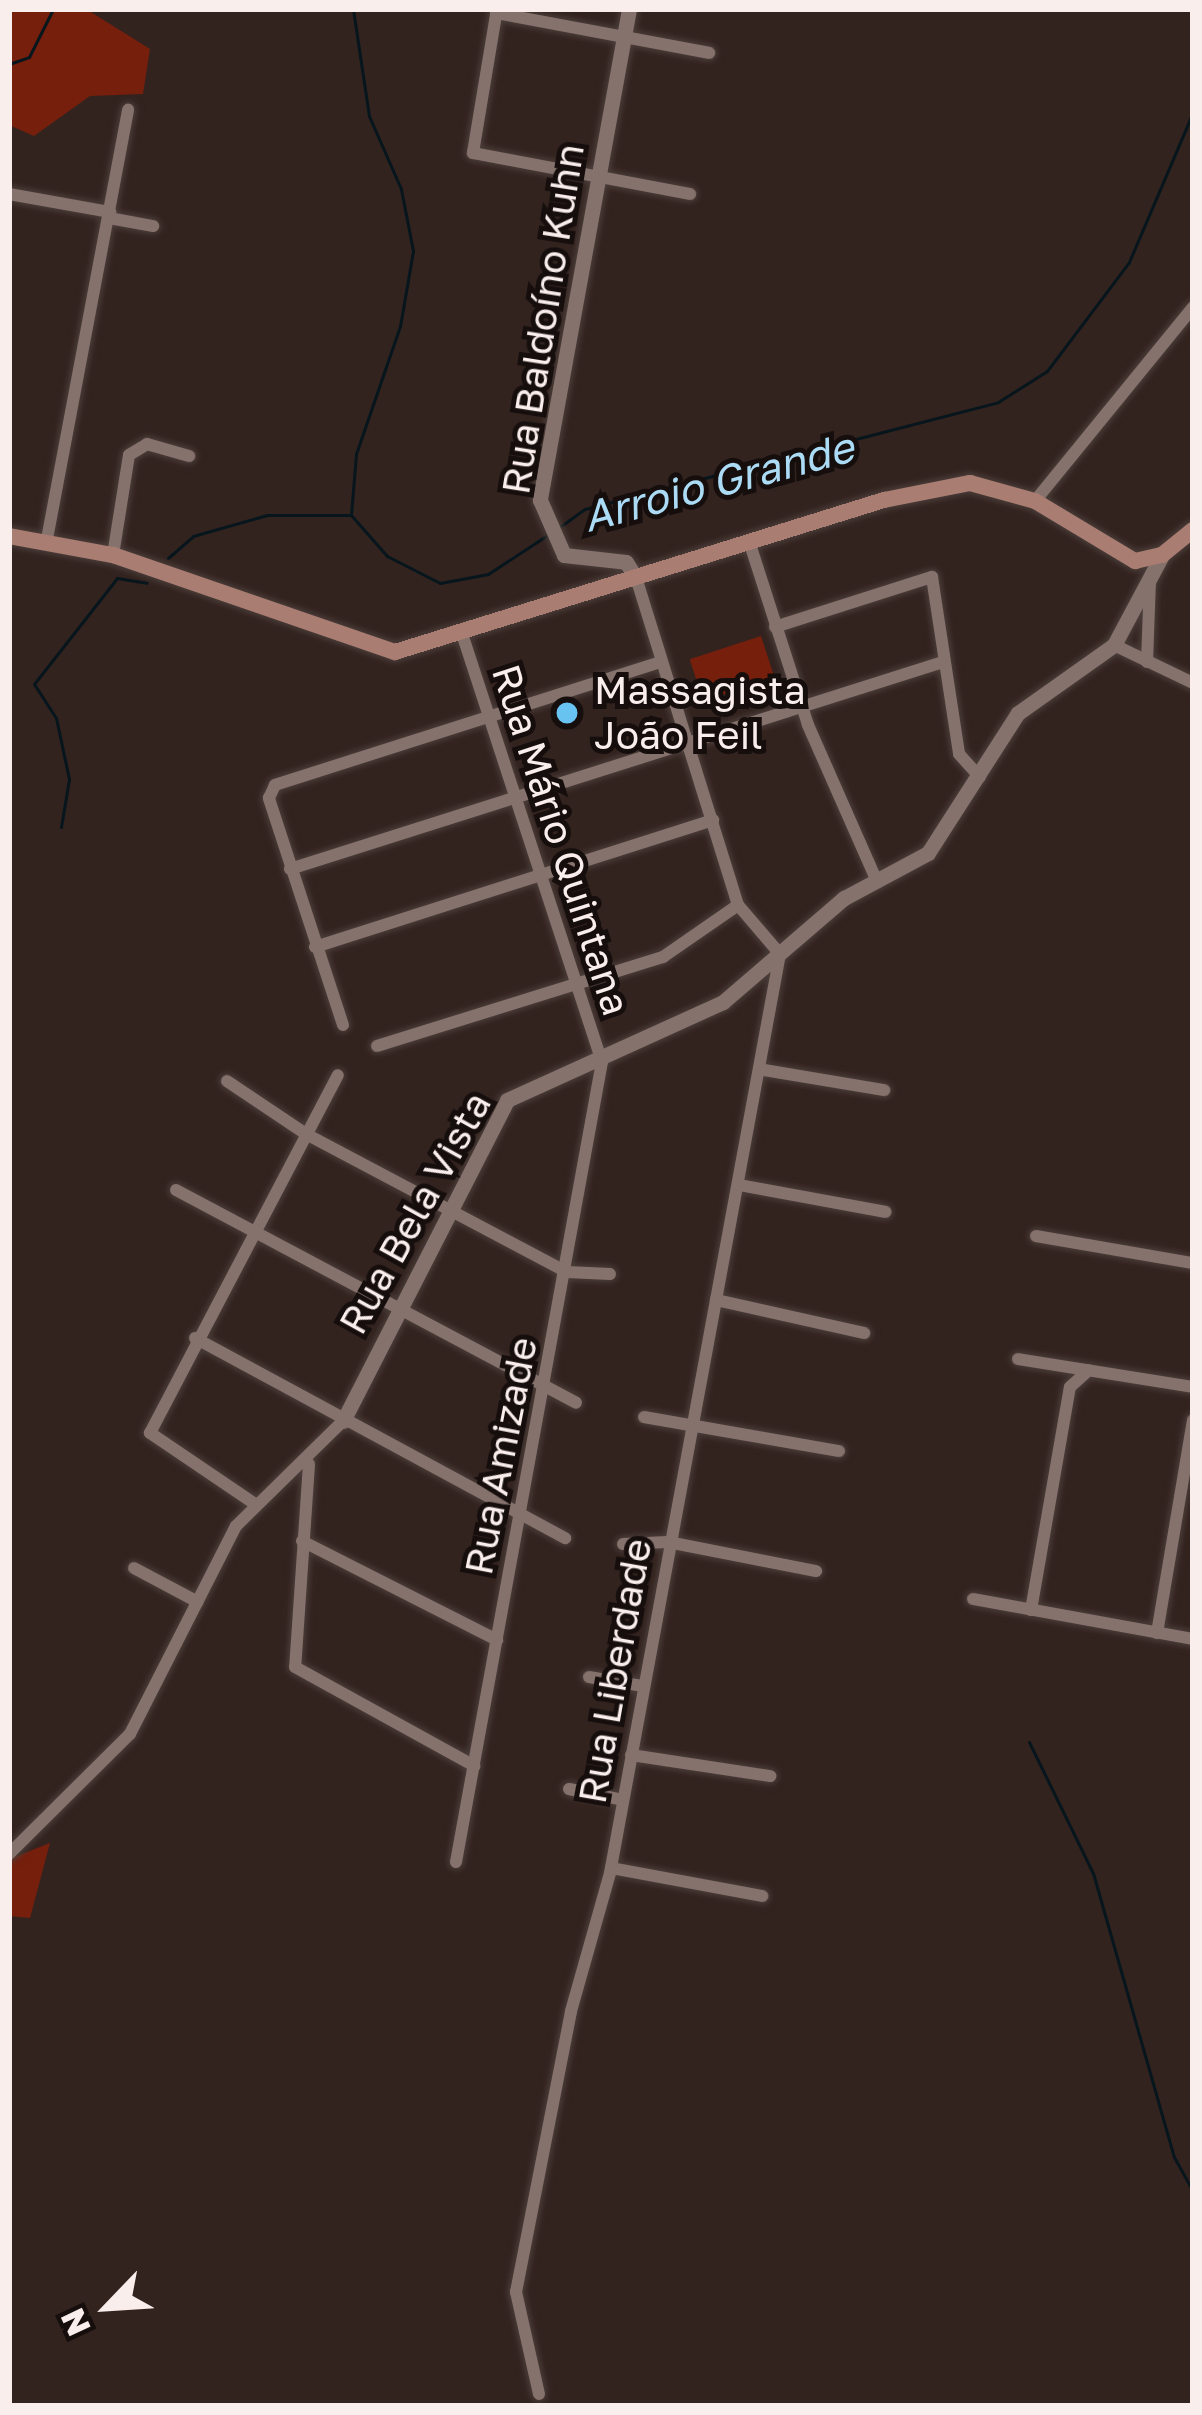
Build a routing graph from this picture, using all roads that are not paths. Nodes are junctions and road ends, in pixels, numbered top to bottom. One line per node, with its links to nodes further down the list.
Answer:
1 (628, 9): 3 (street, Rua Baldoíno Kuhn)
2 (496, 11): 3 (street); 6 (street)
3 (623, 37): 4 (street); 6 (street, Rua Baldoíno Kuhn)
4 (709, 53)
5 (128, 110): 9 (street)
6 (598, 180): 8 (street); 21 (street, Rua Baldoíno Kuhn)
7 (9, 194): 9 (street)
8 (690, 194)
9 (109, 215): 10 (street); 16 (street)
10 (153, 226)
11 (1193, 307): 13 (street)
12 (189, 456): 18 (street)
13 (1035, 501): 17 (main road); 19 (main road)
14 (1193, 530): 19 (main road, Rua Bela Vista)
15 (9, 536): 16 (main road)
16 (47, 539): 18 (main road)
17 (748, 541): 21 (main road); 22 (street)
18 (113, 555): 23 (main road)
19 (1162, 555): 20 (street, Rua Bela Vista)
20 (1150, 574): 24 (street, Rua Bela Vista); 27 (street)
21 (636, 578): 23 (main road); 25 (street)
22 (775, 627): 26 (street); 29 (street)
23 (463, 637): 30 (street, Rua Mário Quintana)
24 (1114, 645): 27 (street); 32 (street, Rua Bela Vista)
25 (660, 662): 30 (street); 31 (street)
26 (943, 662): 29 (street); 32 (street)
27 (1147, 662): 28 (street)
28 (1193, 683)
29 (801, 706): 31 (street); 37 (street)
30 (488, 718): 33 (street, Rua Mário Quintana); 35 (street)
31 (690, 742): 33 (street); 34 (street)
32 (980, 777): 37 (street, Rua Bela Vista)
33 (512, 799): 35 (street); 36 (street, Rua Mário Quintana)
34 (713, 820): 36 (street); 38 (street)
35 (290, 868): 39 (street)
36 (537, 879): 39 (street); 41 (street, Rua Mário Quintana)
37 (876, 879): 40 (street, Rua Bela Vista)
38 (738, 905): 40 (street); 41 (street)
39 (315, 947): 42 (street)
40 (780, 954): 44 (street, Rua Bela Vista); 45 (street, Rua Liberdade)
41 (577, 988): 43 (street); 44 (street, Rua Mário Quintana)
42 (343, 1025)
43 (377, 1046)
44 (602, 1062): 52 (street, Rua Bela Vista); 57 (street, Rua Amizade)
45 (764, 1070): 48 (street); 50 (street, Rua Liberdade)
46 (338, 1075): 49 (street)
47 (227, 1081): 49 (street)
48 (884, 1090)
49 (306, 1134): 52 (street); 54 (street)
50 (739, 1185): 53 (street); 59 (street, Rua Liberdade)
51 (176, 1190): 54 (street)
52 (448, 1207): 57 (street); 60 (street, Rua Bela Vista)
53 (886, 1212)
54 (250, 1233): 60 (street); 62 (street)
55 (1036, 1236): 56 (street)
56 (1193, 1262)
57 (567, 1272): 58 (street); 66 (street, Rua Amizade)
58 (610, 1274)
59 (716, 1300): 61 (street); 71 (street, Rua Liberdade)
60 (396, 1312): 66 (street); 70 (street, Rua Bela Vista)
61 (864, 1333)
62 (195, 1338): 70 (street); 74 (street)
63 (1018, 1359): 64 (street)
64 (1089, 1370): 65 (street); 86 (street)
65 (1193, 1387)
66 (544, 1391): 67 (street); 77 (street, Rua Amizade)
67 (576, 1403)
68 (644, 1417): 71 (street)
69 (1193, 1420): 75 (street)
70 (343, 1421): 73 (street, Rua Bela Vista); 77 (street)
71 (691, 1424): 72 (street); 80 (street, Rua Liberdade)
72 (838, 1451)
73 (309, 1464): 74 (street, Rua Bela Vista); 79 (street)
74 (255, 1504): 85 (street, Rua Bela Vista)
75 (1177, 1510): 76 (street); 87 (street)
76 (1193, 1513)
77 (520, 1521): 78 (street); 88 (street, Rua Amizade)
78 (565, 1538)
79 (302, 1540): 88 (street); 93 (street)
80 (668, 1542): 81 (street); 83 (street); 91 (street, Rua Liberdade)
81 (622, 1544)
82 (134, 1568): 85 (street)
83 (816, 1571)
84 (973, 1599): 86 (street)
85 (198, 1602): 97 (street, Rua Bela Vista)
86 (1030, 1610): 87 (street)
87 (1157, 1633): 89 (street)
88 (497, 1640): 93 (street, Rua Amizade)
89 (1193, 1640)
90 (590, 1677): 91 (street)
91 (643, 1686): 92 (street, Rua Liberdade)
92 (631, 1755): 94 (street); 96 (street, Rua Liberdade)
93 (474, 1766): 98 (street, Rua Amizade)
94 (770, 1776)
95 (569, 1789): 96 (street)
96 (623, 1801): 99 (street, Rua Liberdade)
97 (9, 1854)
98 (456, 1862)
99 (611, 1868): 100 (street); 101 (street, Rua Liberdade)
100 (762, 1896)
101 (539, 2394)

